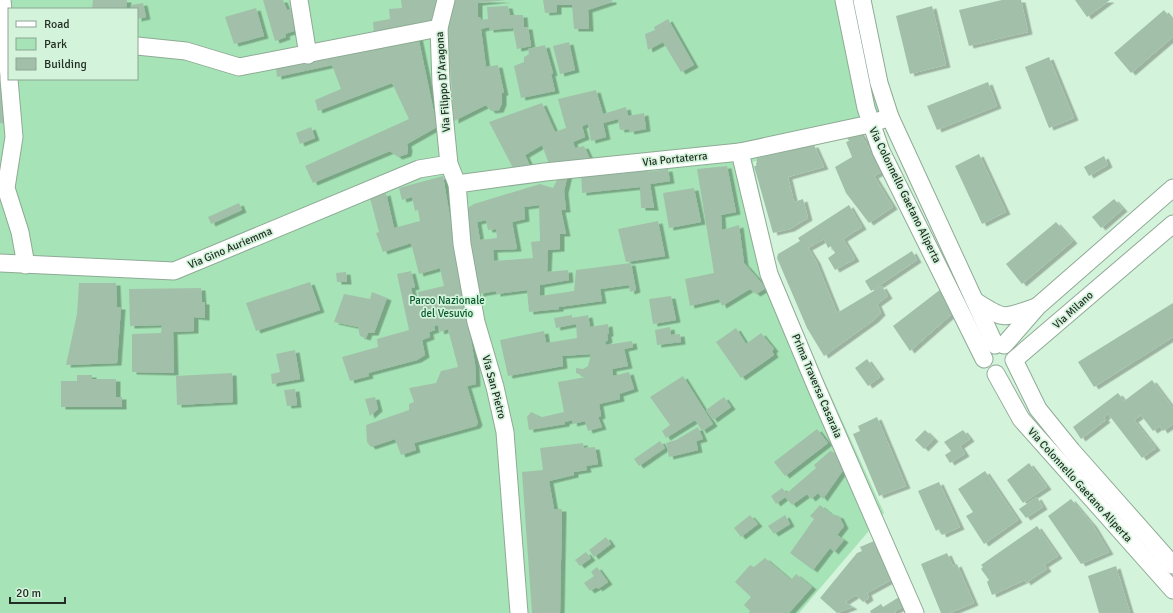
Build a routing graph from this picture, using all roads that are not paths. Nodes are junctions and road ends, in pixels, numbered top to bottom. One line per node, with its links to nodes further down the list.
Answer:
1 (2, 0): 8 (street)
2 (299, 0): 9 (street)
3 (446, 0): 6 (street, Via Filippo D'Aragona)
4 (844, 0): 12 (street, Via Colonnello Gaetano Aliperta)
5 (862, 0): 11 (street, Via Colonnello Gaetano Aliperta)
6 (439, 28): 9 (street); 14 (street, Via Filippo D'Aragona)
7 (138, 46): 9 (street)
8 (8, 47)
9 (308, 55)
10 (9, 80): 19 (street)
11 (890, 117): 12 (street, Via Portaterra); 20 (street, Via Colonnello Gaetano Aliperta)
12 (870, 124): 13 (street, Via Portaterra); 23 (street, Via Colonnello Gaetano Aliperta)
13 (740, 152): 15 (street, Via Portaterra); 29 (street, Prima Traversa Casaraia)
14 (449, 164): 15 (street, Via San Pietro); 19 (street, Via Gino Auriemma)
15 (457, 184): 28 (street, Via San Pietro)
16 (1173, 188): 21 (street)
17 (1173, 224): 24 (street, Via Milano)
18 (0, 263): 19 (street, Via Gino Auriemma)
19 (26, 265)
20 (975, 301): 21 (street); 22 (street, Via Colonnello Gaetano Aliperta)
21 (1038, 306): 22 (street)
22 (999, 345): 23 (street); 24 (street)
23 (984, 360): 25 (street)
24 (1014, 360): 25 (street); 26 (street, Via Colonnello Gaetano Aliperta)
25 (996, 374): 27 (street, Via Colonnello Gaetano Aliperta)
26 (1173, 564)
27 (1173, 590)
28 (519, 613)
29 (915, 613)

